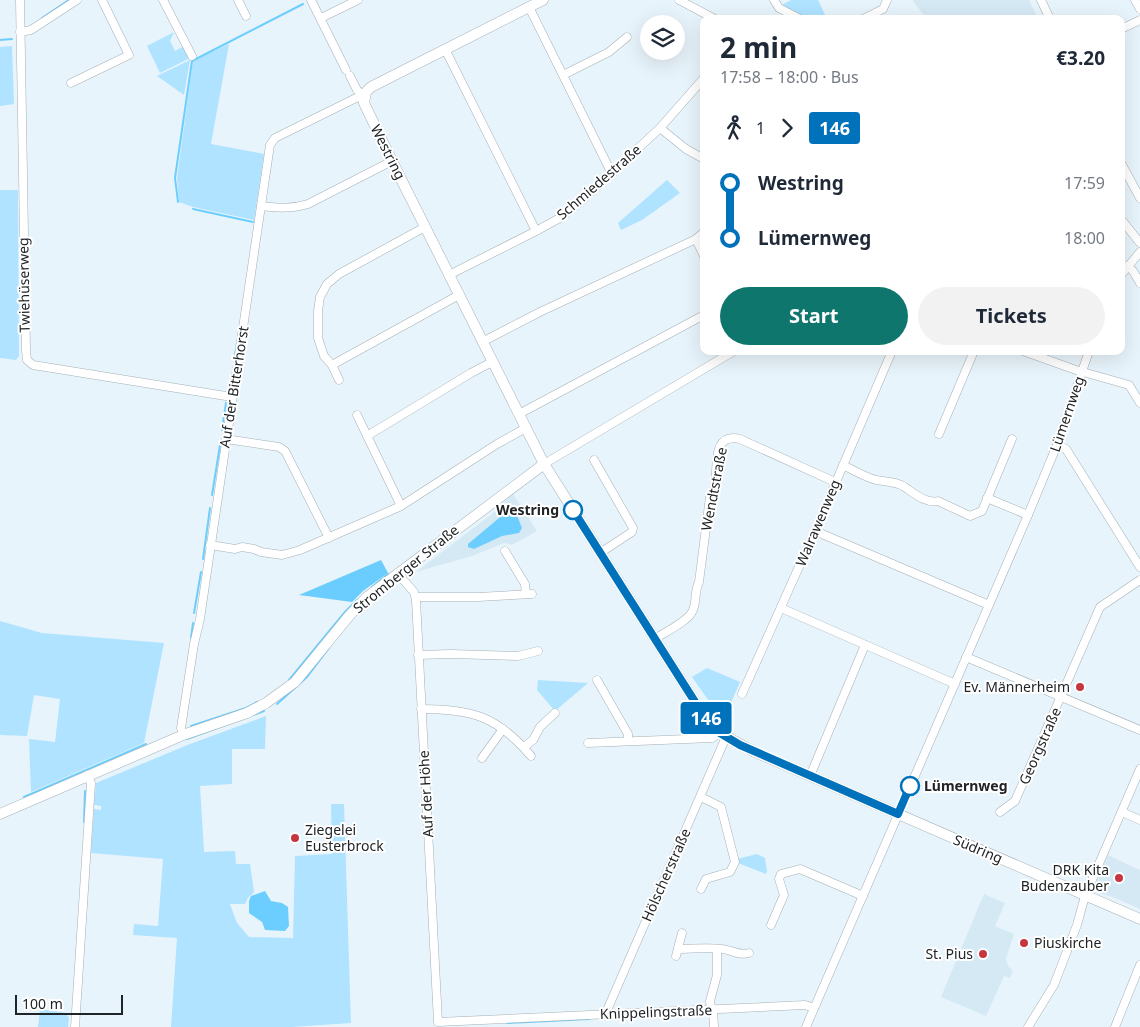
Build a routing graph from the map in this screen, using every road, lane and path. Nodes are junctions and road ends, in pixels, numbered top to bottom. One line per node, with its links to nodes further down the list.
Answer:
1 (20, 0): 24 (street, Twiehüserweg)
2 (76, 0): 24 (street)
3 (102, 0): 29 (street)
4 (163, 0): 27 (street)
5 (238, 0): 20 (street)
6 (311, 0): 21 (street)
7 (358, 0): 21 (street)
8 (544, 0): 14 (main road)
9 (679, 0): 16 (street)
10 (774, 0): 17 (street)
11 (887, 0): 18 (street)
12 (1041, 0): 19 (street)
13 (1135, 0): 15 (street)
14 (529, 7): 26 (main road); 28 (street)
15 (1140, 9)
16 (707, 15)
17 (792, 15)
18 (871, 15)
19 (1048, 15)
20 (246, 16)
21 (321, 18): 31 (street)
22 (1140, 20): 23 (street)
23 (1125, 27)
24 (20, 32): 63 (street, Twiehüserweg)
25 (627, 37): 28 (street)
26 (445, 49): 31 (main road); 41 (street)
27 (192, 56)
28 (563, 75): 36 (street)
29 (70, 83)
30 (700, 83): 32 (street, Schmiedestraße)
31 (365, 97): 34 (main road, Westring); 38 (street, Auf der Bitterhorst)
32 (660, 128): 33 (street); 36 (street, Schmiedestraße)
33 (700, 157)
34 (392, 161): 38 (street); 40 (main road, Westring)
35 (1125, 170): 37 (street)
36 (613, 173): 41 (street, Schmiedestraße)
37 (1140, 198)
38 (262, 206): 63 (street, Auf der Bitterhorst)
39 (1125, 225): 44 (street)
40 (426, 227): 49 (main road, Westring); 60 (street)
41 (536, 231): 49 (street, Schmiedestraße)
42 (700, 236): 43 (street)
43 (696, 239): 45 (street); 53 (street)
44 (1140, 244)
45 (700, 248)
46 (1140, 252): 47 (street)
47 (1127, 266): 48 (street); 50 (street)
48 (1125, 269)
49 (449, 275): 51 (main road, Westring)
50 (1140, 283)
51 (459, 295): 53 (main road, Westring); 60 (street)
52 (700, 317): 65 (street)
53 (482, 342): 59 (main road, Westring)
54 (727, 355): 74 (street, Stromberger Straße)
55 (890, 355): 75 (street, Walrawenweg)
56 (972, 355): 68 (street)
57 (1035, 355): 61 (street)
58 (1088, 355): 61 (street, Lümernweg)
59 (492, 362): 65 (main road, Westring); 69 (street)
60 (332, 365): 62 (street)
61 (1082, 371): 64 (street); 72 (street, Lümernweg)
62 (339, 380)
63 (232, 397): 71 (street, Auf der Bitterhorst)
64 (1140, 403)
65 (519, 414): 67 (main road, Westring)
66 (357, 415): 69 (street)
67 (526, 428): 74 (main road, Westring); 78 (street)
68 (939, 434)
69 (367, 436): 78 (street)
70 (1012, 439): 77 (street)
71 (226, 440): 81 (street); 82 (street, Auf der Bitterhorst)
72 (1057, 445): 79 (street, Lümernweg); 85 (street)
73 (594, 460): 84 (street)
74 (544, 464): 84 (main road, Westring); 86 (main road, Stromberger Straße)
75 (843, 465): 76 (street, Walrawenweg); 77 (street)
76 (835, 482): 80 (street, Walrawenweg); 91 (street, Wendtstraße)
77 (988, 498): 79 (street)
78 (401, 506): 81 (street)
79 (1028, 515): 89 (street, Lümernweg)
80 (815, 531): 89 (street); 90 (street, Walrawenweg)
81 (329, 538): 82 (street)
82 (210, 545): 104 (street, Auf der Bitterhorst)
83 (505, 551): 88 (street)
84 (600, 553): 91 (main road, Westring)
85 (1140, 568)
86 (397, 573): 88 (street); 104 (main road, Stromberger Straße)
87 (1140, 580): 99 (street, Georgstraße)
88 (416, 597): 94 (street, Auf der Höhe)
89 (989, 605): 95 (street, Lümernweg)
90 (780, 608): 92 (street); 98 (street, Walrawenweg)
91 (655, 639): 105 (main road, Westring)
92 (865, 645): 97 (street); 113 (street)
93 (538, 651): 94 (street)
94 (418, 655): 100 (street, Auf der Höhe)
95 (966, 657): 97 (street, Lümernweg); 99 (street)
96 (597, 680): 106 (street)
97 (955, 684): 118 (street, Lümernweg)
98 (742, 694)
99 (1061, 697): 103 (street); 115 (street, Georgstraße)
100 (422, 709): 102 (street); 132 (street, Auf der Höhe)
101 (555, 713): 108 (street)
102 (503, 729): 108 (street); 110 (street)
103 (1140, 730)
104 (182, 734): 112 (main road, Stromberger Straße)
105 (723, 735): 106 (street); 113 (main road, Westring); 114 (street, Hölscherstraße)
106 (628, 741): 107 (street)
107 (588, 743)
108 (524, 747): 109 (street)
109 (531, 756)
110 (482, 758)
111 (1140, 769): 116 (street)
112 (87, 775): 117 (main road, Stromberger Straße); 133 (street)
113 (810, 776): 118 (main road, Westring)
114 (700, 797): 120 (street); 131 (street, Hölscherstraße)
115 (1000, 812)
116 (1122, 812): 119 (street); 122 (street)
117 (0, 814)
118 (898, 814): 121 (street, Lümernweg); 122 (main road, Südring)
119 (1140, 820)
120 (701, 890)
121 (863, 896): 124 (street); 129 (street, Lümernweg)
122 (1085, 896): 123 (main road, Südring); 136 (street)
123 (1140, 919)
124 (770, 925)
125 (682, 933): 126 (street)
126 (717, 949): 127 (street); 130 (street)
127 (749, 953)
128 (1140, 965): 137 (street)
129 (814, 1008): 130 (street, Knippelingstraße); 135 (street, Lümernweg)
130 (712, 1009): 131 (street, Knippelingstraße); 134 (street)
131 (607, 1014): 132 (street, Knippelingstraße)
132 (438, 1022)
133 (75, 1027)
134 (714, 1027)
135 (806, 1027)
136 (1028, 1027)
137 (1115, 1027)

